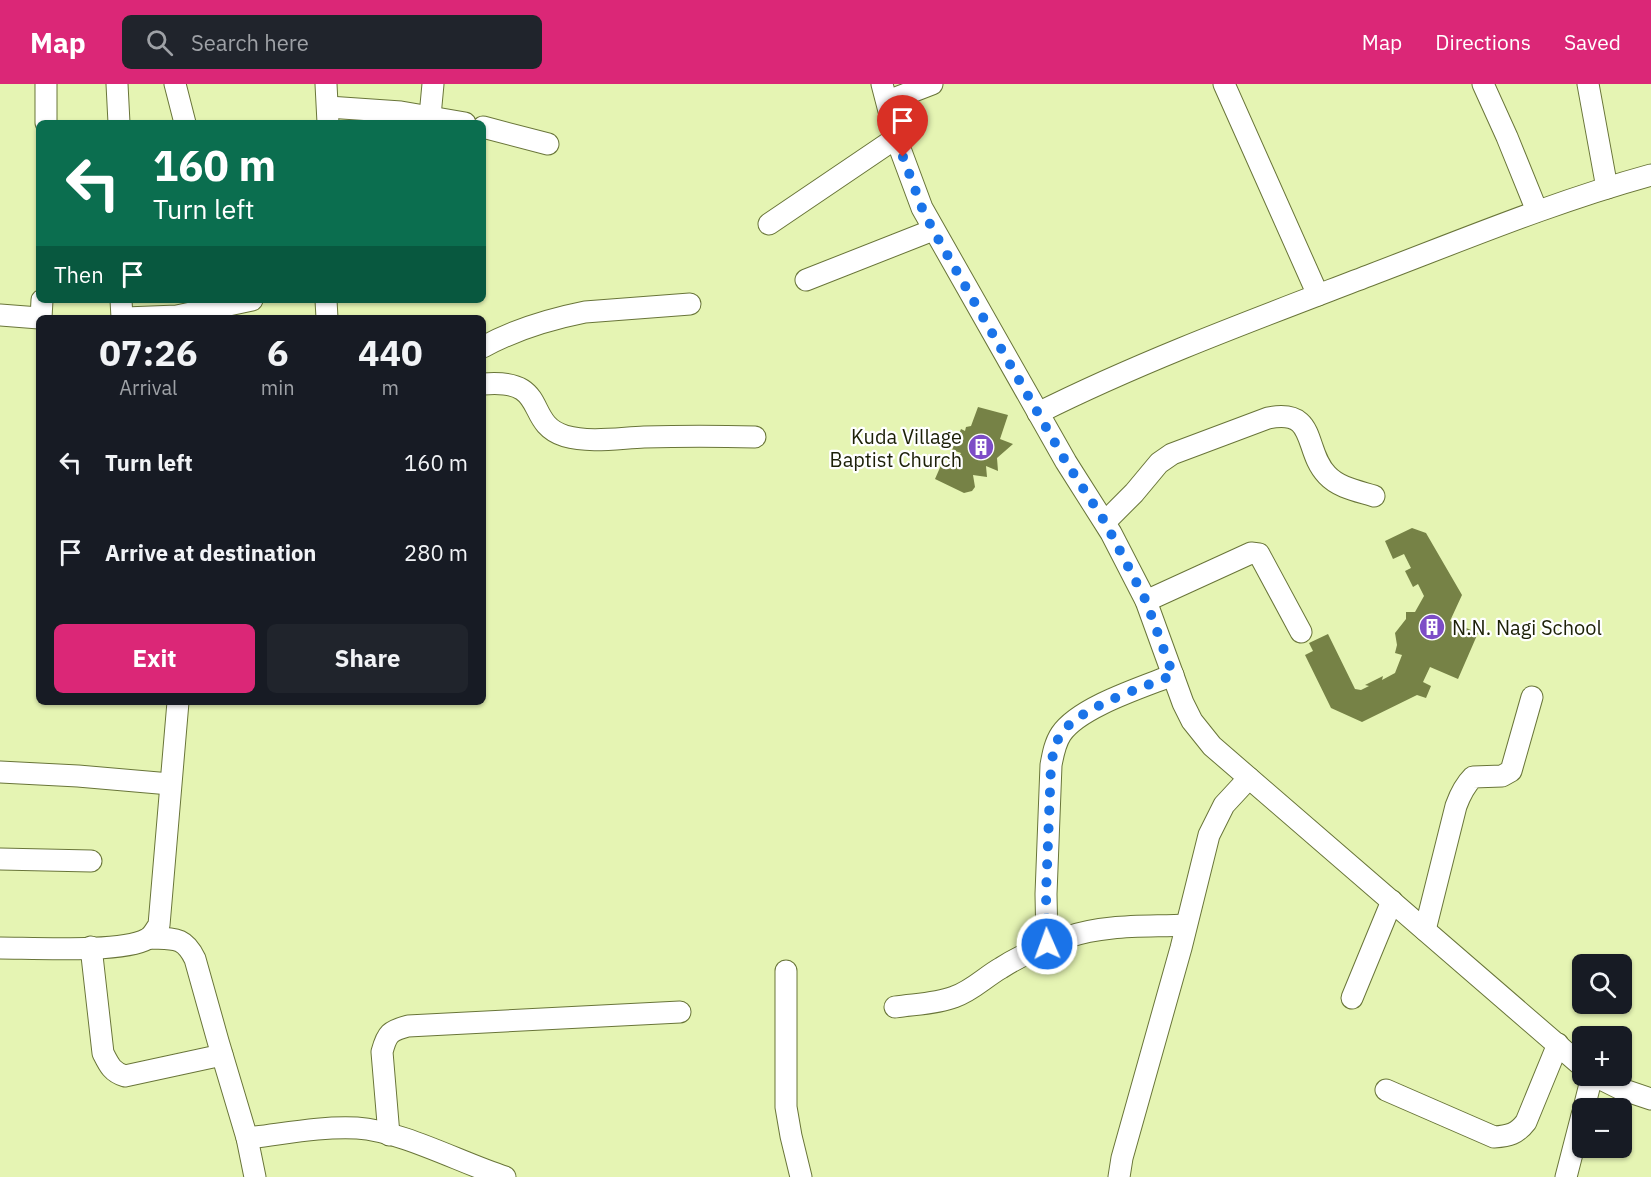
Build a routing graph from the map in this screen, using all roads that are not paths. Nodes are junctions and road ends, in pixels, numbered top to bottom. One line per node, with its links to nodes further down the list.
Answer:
1 (46, 84): 13 (street)
2 (117, 84): 14 (street)
3 (175, 84): 15 (street)
4 (326, 84): 11 (street)
5 (433, 84): 12 (street)
6 (932, 84): 10 (street)
7 (1224, 84): 26 (street)
8 (1483, 84): 22 (street)
9 (1588, 84): 21 (street)
10 (885, 92): 18 (street)
11 (328, 115): 12 (street)
12 (430, 116): 16 (street)
13 (46, 120)
14 (119, 120)
15 (184, 120)
16 (450, 120)
17 (486, 128): 19 (street)
18 (896, 138): 23 (street); 24 (street)
19 (548, 144)
20 (1651, 175): 21 (street)
21 (1607, 188): 22 (street)
22 (1537, 211): 26 (street)
23 (769, 224)
24 (933, 230): 25 (street); 34 (street)
25 (806, 280)
26 (1318, 295): 34 (street)
27 (690, 304): 32 (street)
28 (244, 307): 30 (street)
29 (0, 315): 31 (street)
30 (184, 315)
31 (36, 318)
32 (486, 346)
33 (486, 384): 35 (street)
34 (1038, 413): 37 (street)
35 (755, 437)
36 (1374, 496): 37 (street)
37 (1105, 522): 38 (street)
38 (1146, 601): 39 (street); 40 (street)
39 (1300, 632)
40 (1173, 675): 44 (street); 52 (street)
41 (1532, 697): 50 (street)
42 (178, 705): 45 (street)
43 (0, 772): 45 (street)
44 (1249, 778): 48 (street); 49 (street)
45 (170, 784): 51 (street)
46 (0, 860): 47 (street)
47 (91, 861)
48 (1392, 901): 50 (street); 56 (street)
49 (1186, 926): 52 (street); 71 (street)
50 (1425, 930): 59 (street)
51 (150, 938): 53 (street); 60 (street)
52 (1047, 944): 57 (street)
53 (91, 947): 54 (street); 60 (street)
54 (0, 948)
55 (786, 971): 70 (street)
56 (1352, 998)
57 (895, 1006)
58 (680, 1012): 65 (street)
59 (1558, 1044): 61 (street); 63 (street)
60 (222, 1055): 66 (street)
61 (1572, 1057)
62 (1615, 1086): 64 (street)
63 (1386, 1090)
64 (1651, 1099)
65 (389, 1135): 66 (street); 69 (street)
66 (247, 1138): 68 (street)
67 (1572, 1154): 72 (street)
68 (255, 1177)
69 (505, 1177)
70 (801, 1177)
71 (1119, 1177)
72 (1566, 1177)

